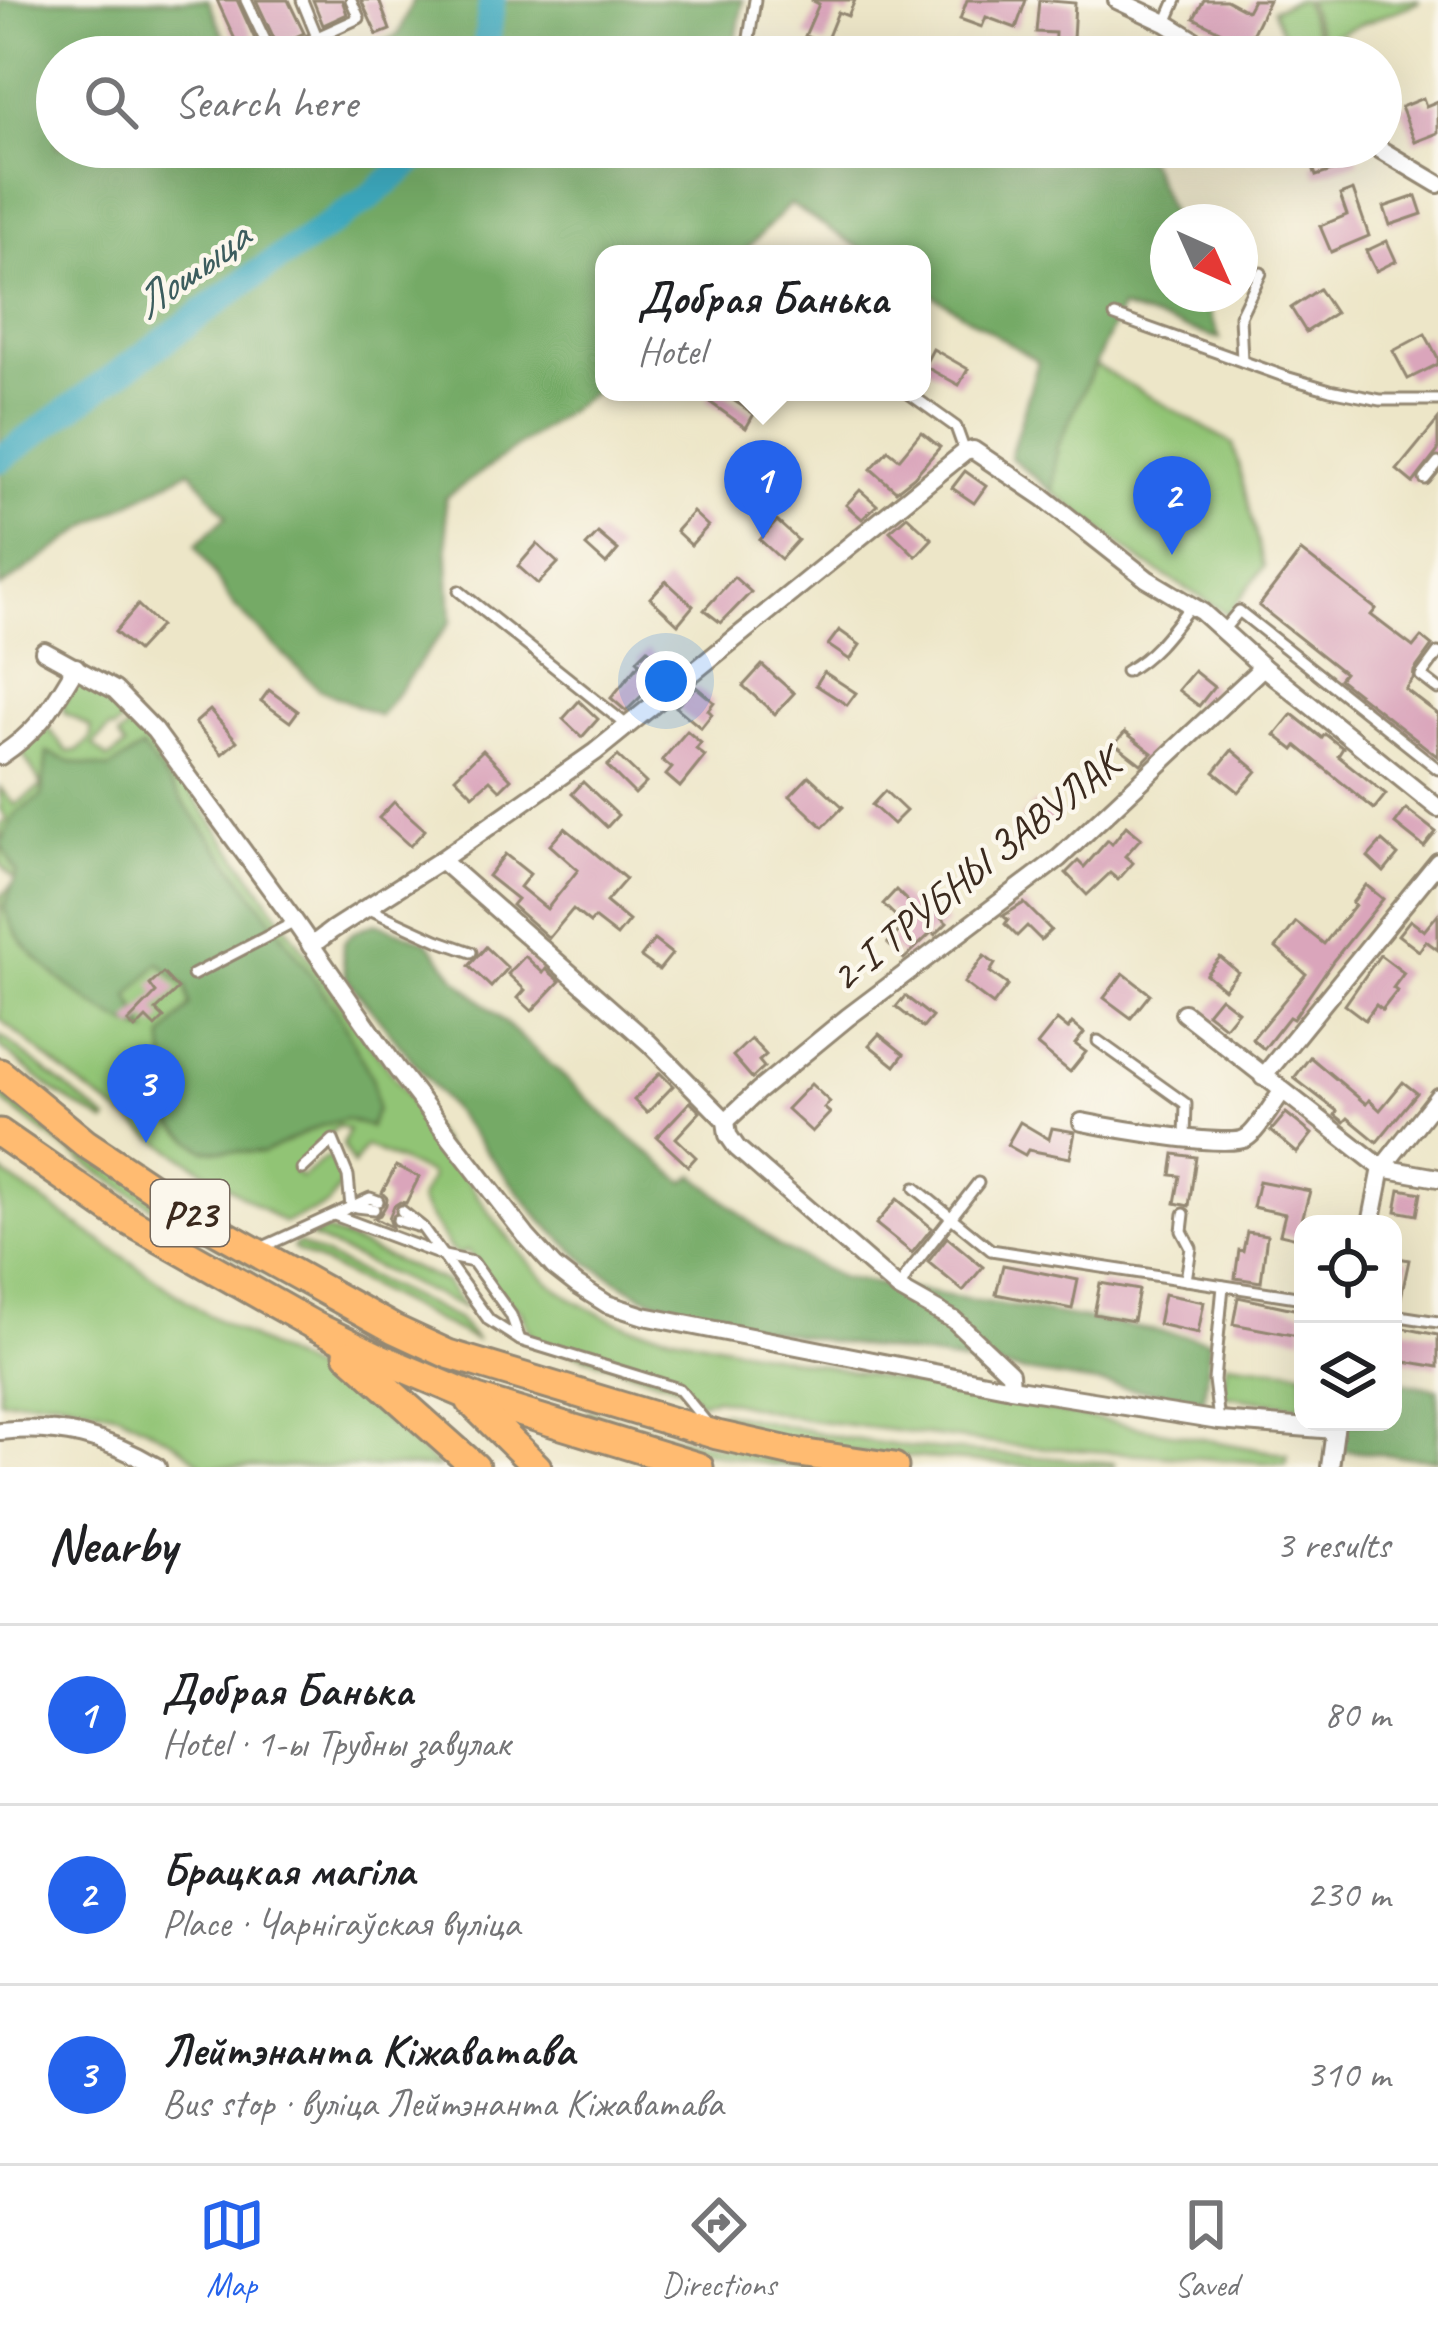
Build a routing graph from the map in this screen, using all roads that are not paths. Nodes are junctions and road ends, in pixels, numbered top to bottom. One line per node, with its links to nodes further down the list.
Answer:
1 (246, 0): 8 (lane)
2 (302, 0): 9 (lane)
3 (351, 0): 10 (lane)
4 (755, 0): 11 (lane)
5 (1117, 0): 7 (street)
6 (1176, 0): 7 (lane)
7 (1166, 22): 12 (street)
8 (263, 36)
9 (317, 36)
10 (319, 36)
11 (749, 36)
12 (1188, 36)
13 (1402, 163): 14 (street)
14 (1438, 184)
15 (1261, 273): 17 (lane)
16 (1114, 316): 17 (lane)
17 (1242, 361): 18 (lane)
18 (1438, 400)
19 (920, 401): 20 (lane)
20 (965, 452): 24 (street); 32 (street)
21 (1438, 463): 22 (lane)
22 (1425, 479)
23 (459, 591): 32 (lane)
24 (1191, 605): 25 (street); 30 (lane)
25 (1223, 629): 29 (street); 34 (lane)
26 (44, 651): 28 (street)
27 (1438, 653): 31 (lane)
28 (76, 667): 33 (street); 39 (street)
29 (1263, 667): 35 (street); 49 (street, 2-І ТРУБНЫ ЗАВУЛАК)
30 (1126, 671)
31 (1438, 689)
32 (628, 725): 36 (street)
33 (0, 756)
34 (1438, 769)
35 (1438, 808)
36 (441, 860): 38 (street); 49 (street)
37 (1438, 862): 46 (street)
38 (367, 908): 40 (street); 41 (lane)
39 (295, 922): 40 (street); 42 (lane)
40 (311, 946): 75 (street)
41 (472, 952)
42 (193, 975)
43 (1184, 1013): 46 (street)
44 (1098, 1041): 52 (lane)
45 (0, 1073): 64 (main road, Р23)
46 (1263, 1077): 47 (street)
47 (1282, 1092): 52 (street); 53 (street)
48 (1438, 1097): 53 (street)
49 (726, 1121): 68 (street)
50 (1082, 1122): 52 (street)
51 (0, 1133): 72 (main road, Р23)
52 (1185, 1137)
53 (1382, 1168): 55 (street); 62 (street)
54 (302, 1169): 58 (lane)
55 (1438, 1178)
56 (978, 1183): 63 (lane)
57 (915, 1187): 63 (lane)
58 (351, 1207): 58 (lane); 61 (lane)
59 (402, 1211): 65 (lane)
60 (1184, 1214): 66 (lane)
61 (334, 1215): 64 (lane); 65 (lane)
62 (1373, 1215)
63 (950, 1218): 66 (lane); 68 (lane)
64 (254, 1251): 73 (main road, Р23)
65 (444, 1256): 74 (lane); 74 (lane)
66 (1186, 1280): 67 (lane)
67 (1223, 1286): 69 (lane); 77 (lane)
68 (898, 1289): 75 (street)
69 (1294, 1297)
70 (1402, 1316): 71 (lane)
71 (1438, 1322)
72 (315, 1326): 76 (main road, Р23); 83 (main road)
73 (394, 1329): 76 (main road); 81 (main road, Р23)
74 (520, 1340): 81 (lane)
75 (1011, 1388): 77 (street)
76 (462, 1393): 84 (main road); 85 (main road, Р23)
77 (1220, 1421): 78 (street)
78 (1294, 1424)
79 (0, 1431): 82 (street)
80 (1335, 1431): 87 (street)
81 (716, 1435): 86 (main road, Р23)
82 (157, 1467)
83 (475, 1467)
84 (538, 1467)
85 (699, 1467)
86 (894, 1467)
87 (1330, 1467)

